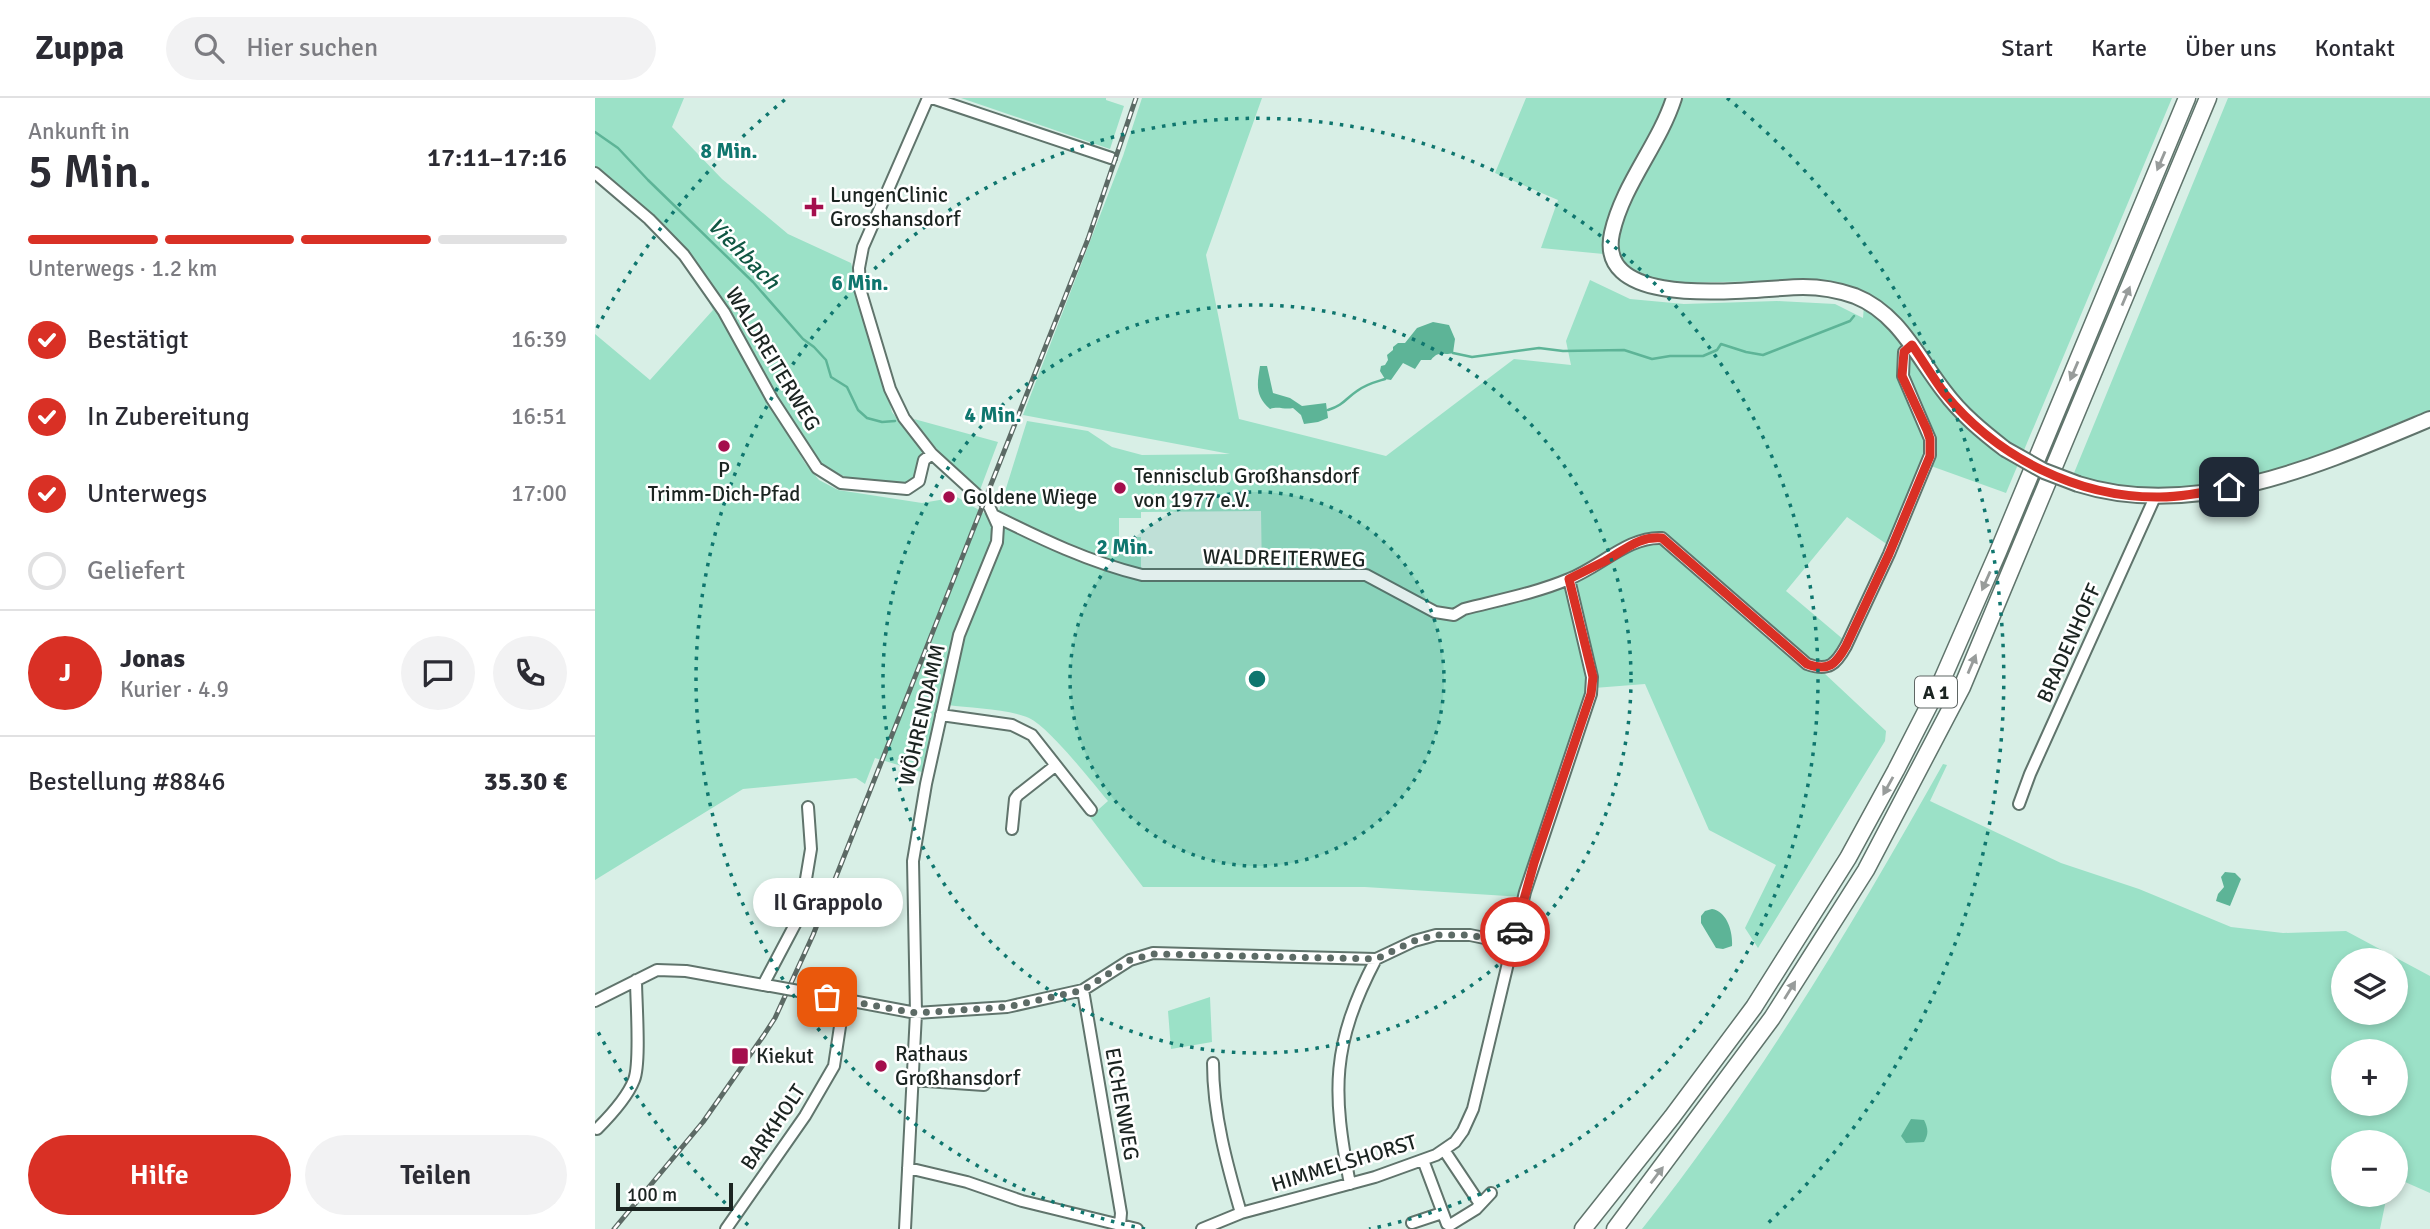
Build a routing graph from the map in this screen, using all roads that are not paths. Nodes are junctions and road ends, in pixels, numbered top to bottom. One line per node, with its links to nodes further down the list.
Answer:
1 (930, 98): 5 (street); 9 (street)
2 (1674, 98): 7 (main road)
3 (2187, 98): 45 (highway, A 1, one-way to 45)
4 (2208, 98): 46 (highway, A 1, one-way to 4)
5 (1111, 158)
6 (595, 173): 9 (street, WALDREITERWEG)
7 (1912, 345): 10 (main road, bridge); 12 (street, WALDREITERWEG)
8 (2430, 419): 10 (main road)
9 (932, 454): 11 (street)
10 (2155, 497): 15 (street, BRADENHOFF)
11 (993, 516): 12 (street, WALDREITERWEG); 13 (street, WÖHRENDAMM)
12 (1569, 579): 19 (street, HIMMELSHORST)
13 (941, 715): 14 (street); 26 (street, WÖHRENDAMM)
14 (1055, 766): 17 (street); 18 (street)
15 (2019, 804)
16 (808, 807): 22 (street)
17 (1091, 810)
18 (1012, 829)
19 (1513, 944): 20 (street); 31 (street, HIMMELSHORST)
20 (1376, 959): 23 (street); 34 (street)
21 (636, 980): 22 (street); 25 (street); 30 (street)
22 (767, 985): 24 (street, bridge)
23 (1083, 990): 26 (street); 40 (street, EICHENWEG)
24 (844, 1000): 26 (street); 41 (street, BARKHOLT)
25 (595, 1001)
26 (916, 1013): 28 (street, WÖHRENDAMM)
27 (1213, 1063): 37 (street)
28 (912, 1080): 29 (street); 33 (street, WÖHRENDAMM)
29 (984, 1085)
30 (597, 1129)
31 (1444, 1150): 32 (street, HIMMELSHORST); 36 (street)
32 (1423, 1160): 34 (street, HIMMELSHORST); 38 (street)
33 (908, 1168): 40 (street); 42 (street, WÖHRENDAMM)
34 (1350, 1184): 37 (street, HIMMELSHORST)
35 (1491, 1193): 36 (street)
36 (1481, 1204): 38 (street)
37 (1241, 1213): 44 (street, HIMMELSHORST)
38 (1442, 1213): 39 (street)
39 (1412, 1223)
40 (1120, 1225): 43 (street)
41 (726, 1229)
42 (905, 1229)
43 (1137, 1229)
44 (1202, 1229)
45 (1583, 1229)
46 (1615, 1229)

